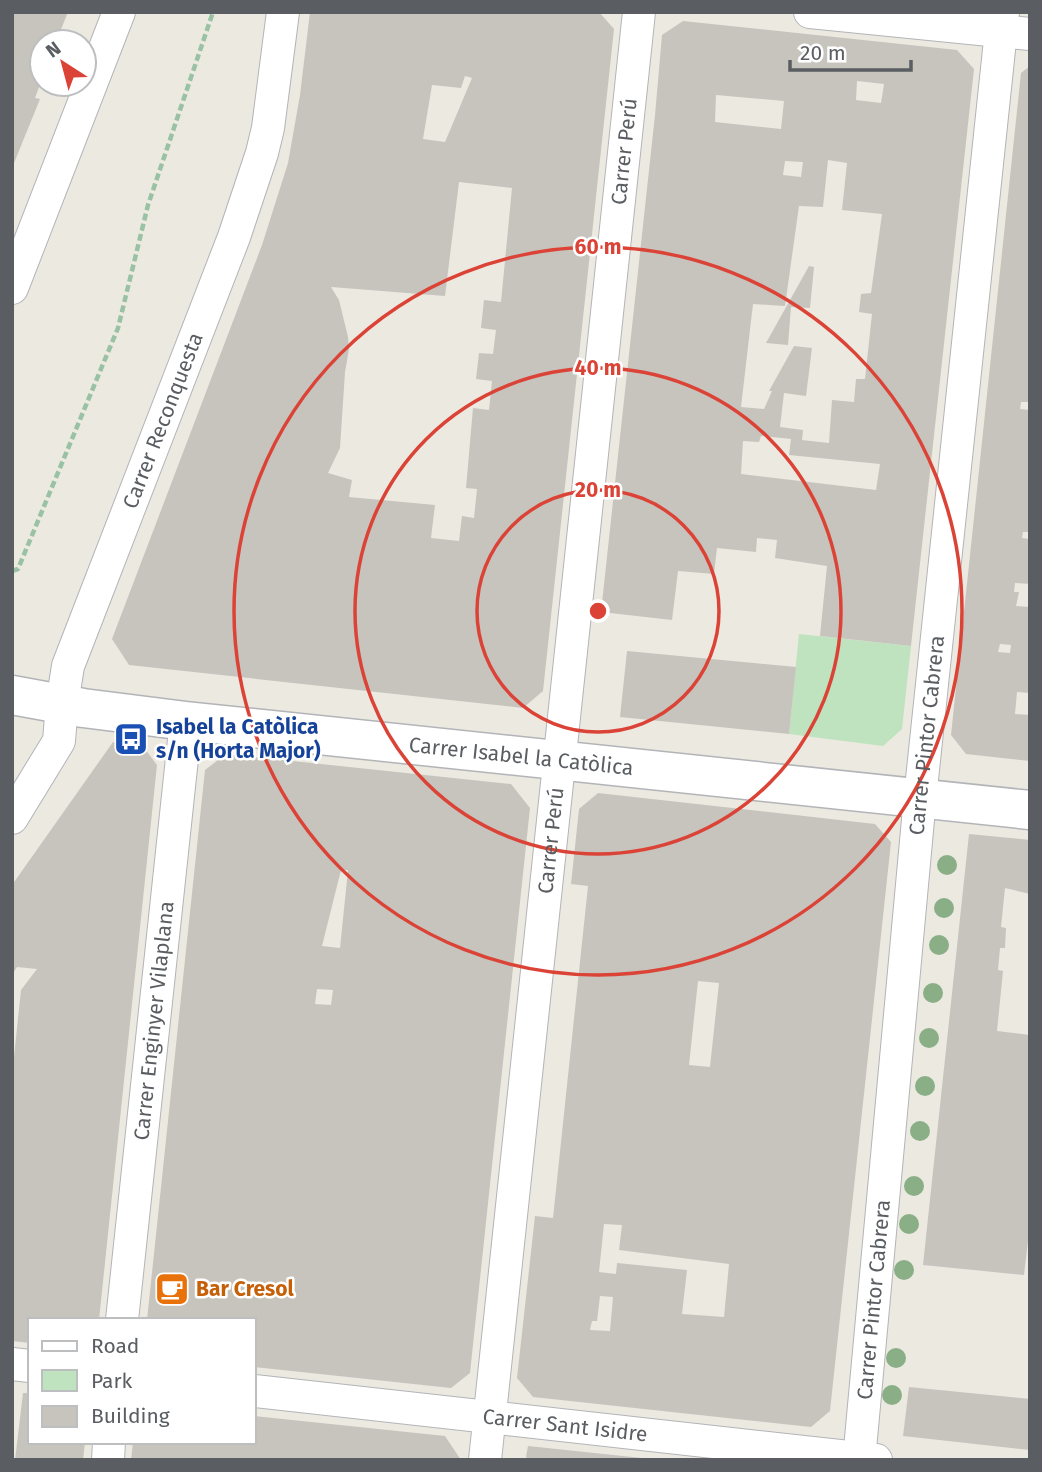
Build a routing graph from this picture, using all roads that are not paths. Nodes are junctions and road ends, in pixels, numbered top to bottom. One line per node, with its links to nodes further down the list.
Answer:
1 (118, 12): 6 (street)
2 (283, 12): 8 (street, Carrer Reconquesta)
3 (639, 12): 10 (street, Carrer Perú)
4 (810, 12): 5 (street)
5 (1011, 26): 11 (street, Carrer Pintor Cabrera)
6 (12, 288)
7 (12, 695): 8 (street, Carrer Isabel la Catòlica)
8 (62, 704): 9 (street, Carrer Isabel la Catòlica); 13 (street, Carrer Reconquesta)
9 (186, 721): 10 (street, Carrer Isabel la Catòlica); 14 (street, Carrer Enginyer Vilaplana)
10 (558, 759): 11 (street, Carrer Isabel la Catòlica); 16 (street, Carrer Perú)
11 (920, 798): 12 (street, Carrer Isabel la Catòlica); 17 (street, Carrer Pintor Cabrera)
12 (1030, 810)
13 (12, 818)
14 (122, 1318)
15 (256, 1391): 16 (street, Carrer Sant Isidre)
16 (490, 1417): 17 (street, Carrer Sant Isidre); 18 (street, Carrer Perú)
17 (864, 1459)
18 (485, 1460)

